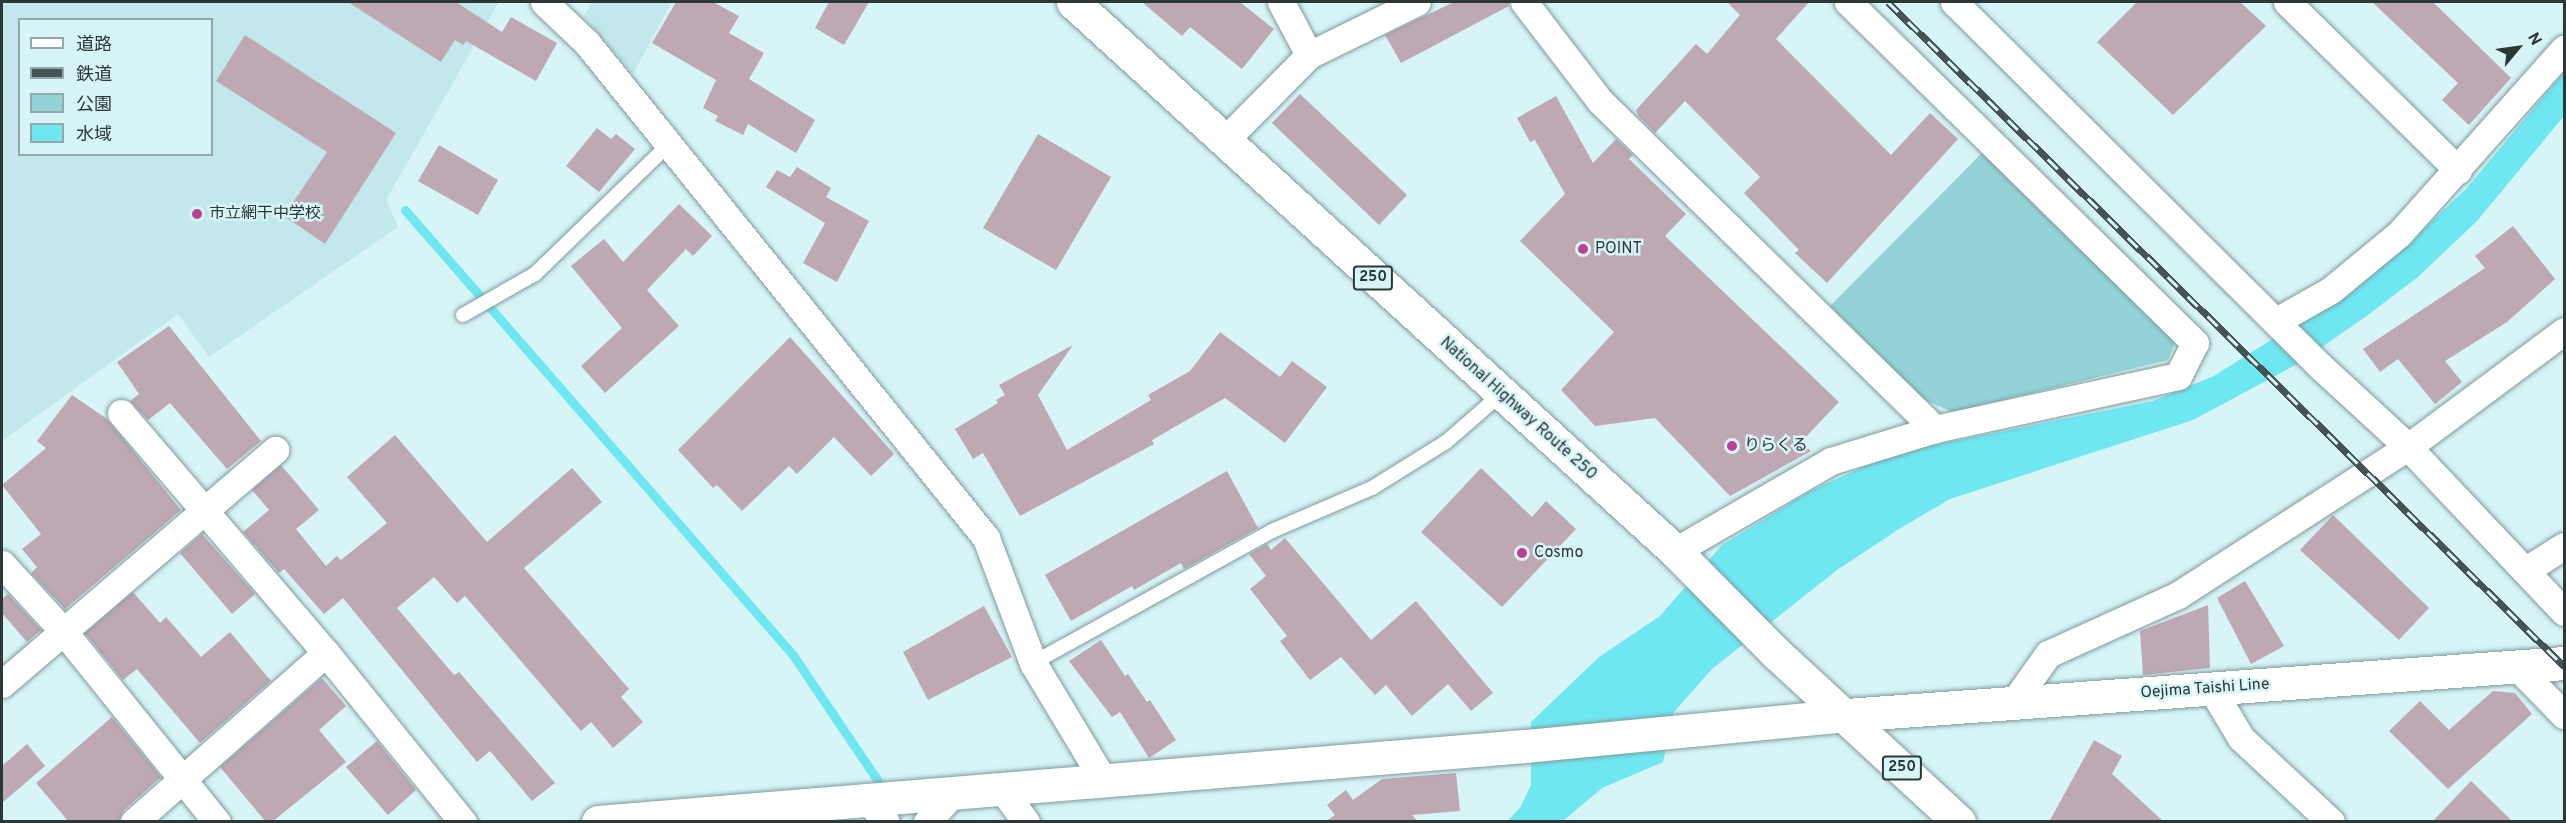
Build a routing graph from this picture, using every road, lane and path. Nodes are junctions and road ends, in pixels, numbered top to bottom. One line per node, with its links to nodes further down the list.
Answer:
1 (544, 2): 12 (street)
2 (1073, 2): 11 (main road, National Highway Route 250 / 250)
3 (1281, 2): 10 (street)
4 (1417, 2): 10 (street)
5 (1524, 2): 19 (street)
6 (1848, 2): 19 (street)
7 (1954, 2): 15 (street)
8 (2287, 2): 13 (street)
9 (2565, 49): 13 (street)
10 (1310, 55): 11 (street)
11 (1222, 142): 17 (main road, National Highway Route 250 / 250)
12 (669, 144): 14 (lane); 30 (street)
13 (2458, 170): 15 (street)
14 (470, 312)
15 (2278, 320): 20 (street)
16 (2565, 331): 20 (street)
17 (1501, 394): 24 (main road, National Highway Route 250 / 250); 30 (lane)
18 (121, 413): 22 (street)
19 (1935, 429): 24 (street)
20 (2408, 447): 26 (street); 35 (street)
21 (275, 450): 22 (street)
22 (205, 510): 28 (street); 29 (street)
23 (2565, 546): 26 (street)
24 (1675, 551): 36 (main road, National Highway Route 250 / 250)
25 (2, 564): 28 (street)
26 (2526, 570): 27 (street)
27 (2565, 612)
28 (64, 632): 33 (street); 38 (street)
29 (326, 653): 38 (street); 45 (street)
30 (1033, 663): 39 (street)
31 (2565, 663): 32 (main road, Oejima Taishi Line)
32 (2516, 666): 34 (main road, Oejima Taishi Line); 37 (street)
33 (2, 684)
34 (2211, 688): 35 (main road, Oejima Taishi Line); 49 (street)
35 (2014, 702): 36 (main road, Oejima Taishi Line)
36 (1846, 715): 39 (main road, Oejima Taishi Line); 48 (main road, National Highway Route 250 / 250)
37 (2565, 715)
38 (183, 776): 43 (street); 44 (street)
39 (1104, 781): 40 (main road, Oejima Taishi Line)
40 (1002, 789): 41 (main road, Oejima Taishi Line); 47 (street)
41 (934, 803): 42 (main road, Oejima Taishi Line)
42 (877, 811): 46 (main road, Oejima Taishi Line)
43 (134, 822)
44 (217, 822)
45 (463, 822)
46 (597, 822)
47 (1026, 822)
48 (1959, 822)
49 (2331, 822)

